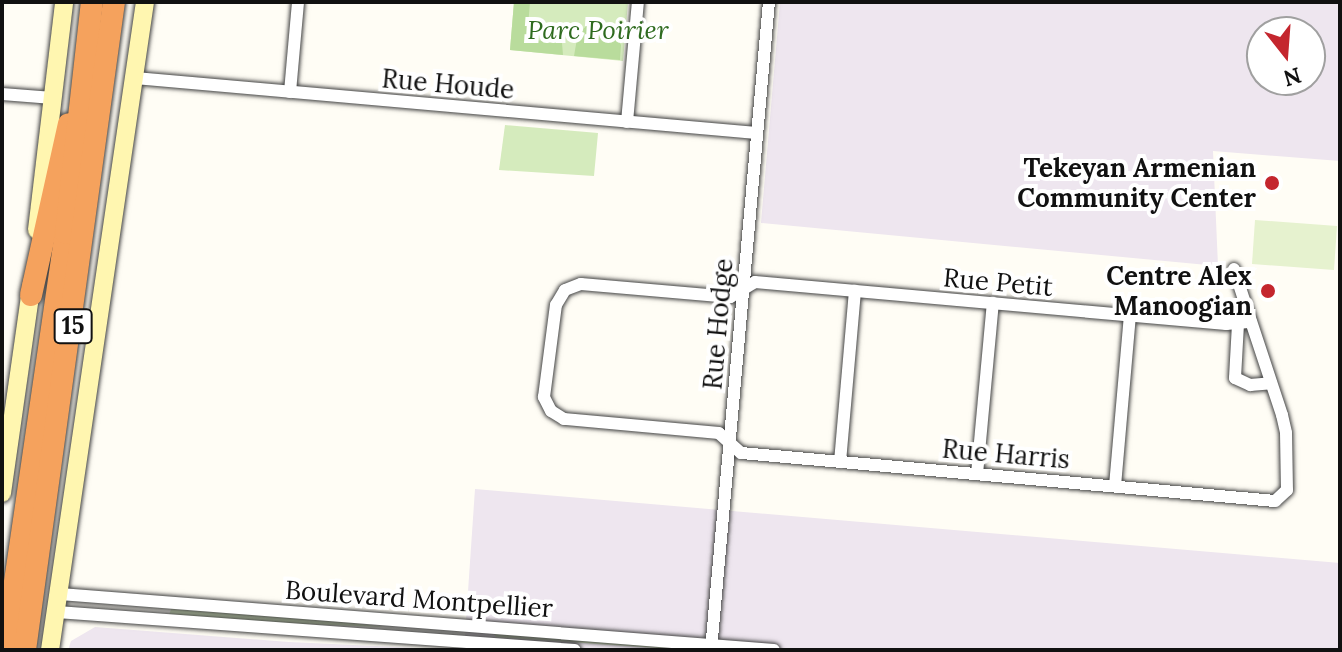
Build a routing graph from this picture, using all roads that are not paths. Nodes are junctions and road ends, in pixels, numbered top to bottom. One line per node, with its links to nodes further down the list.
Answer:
1 (64, 2): 12 (main road)
2 (92, 2): 8 (highway, 15)
3 (114, 2): 31 (highway, 15)
4 (145, 2): 9 (main road)
5 (298, 2): 10 (street)
6 (638, 2): 13 (street)
7 (769, 2): 14 (street, Rue Hodge)
8 (83, 72): 18 (highway); 30 (highway, 15)
9 (135, 78): 10 (street, Rue Houde); 28 (main road)
10 (290, 92): 13 (street, Rue Houde)
11 (2, 94): 12 (street)
12 (53, 98): 18 (main road)
13 (627, 122): 14 (street, Rue Houde)
14 (757, 133): 16 (street, Rue Hodge)
15 (1234, 269): 21 (street)
16 (743, 289): 17 (street, Rue Petit); 23 (street, Rue Hodge); 23 (street, Rue Petit)
17 (855, 291): 19 (street, Rue Petit); 24 (street)
18 (31, 295): 26 (main road)
19 (993, 303): 20 (street, Rue Petit); 25 (street)
20 (1130, 315): 21 (street, Rue Petit); 27 (street)
21 (1244, 323): 22 (street); 22 (street)
22 (1271, 383): 27 (street, Rue Harris)
23 (729, 443): 24 (street, Rue Harris); 29 (street, Rue Hodge)
24 (840, 462): 25 (street, Rue Harris)
25 (977, 474): 27 (street, Rue Harris)
26 (3, 484)
27 (1115, 486)
28 (59, 603): 29 (street, Boulevard Montpellier); 32 (main road); 33 (street, Boulevard Montpellier)
29 (711, 647): 34 (street, Boulevard Montpellier)
30 (5, 650)
31 (25, 650)
32 (50, 650)
33 (575, 650)
34 (774, 650)

